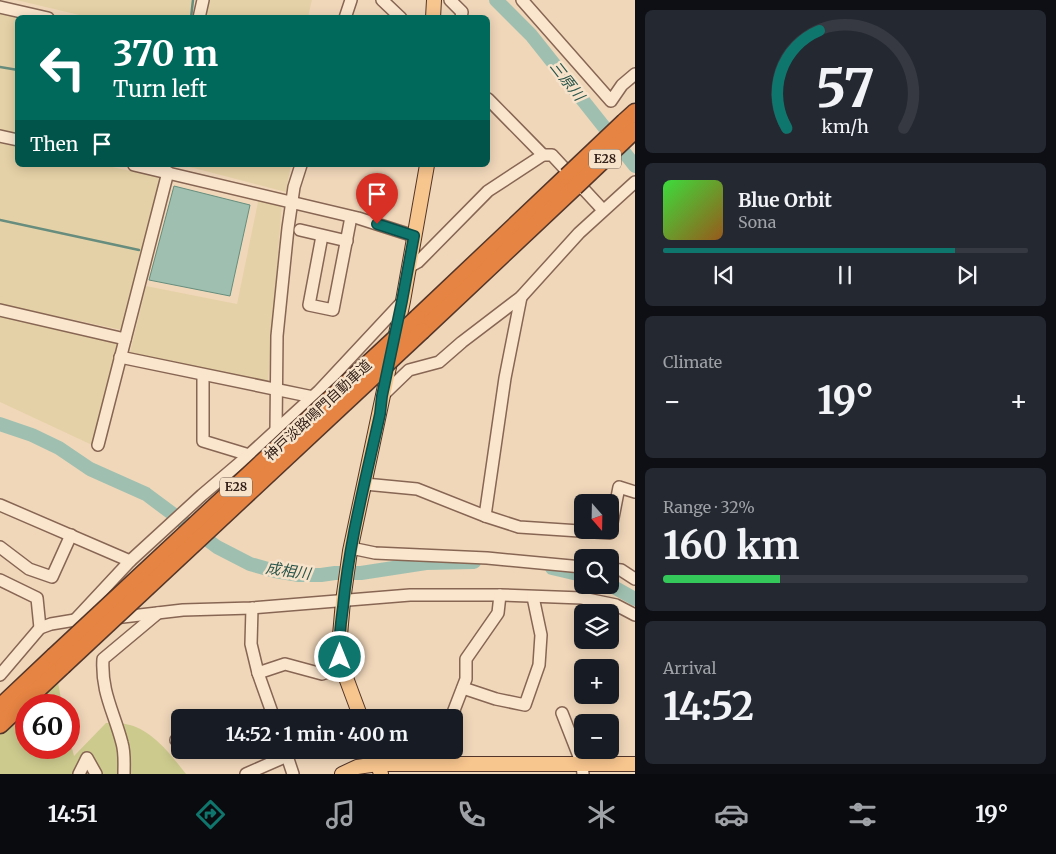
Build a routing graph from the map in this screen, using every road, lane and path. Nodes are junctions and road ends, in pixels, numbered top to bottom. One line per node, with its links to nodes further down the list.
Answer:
1 (203, 0): 9 (street)
2 (351, 0): 10 (street)
3 (382, 0): 11 (street)
4 (434, 0): 12 (main road)
5 (450, 0): 13 (street)
6 (522, 0): 14 (street)
7 (0, 7): 8 (street)
8 (35, 15)
9 (200, 15)
10 (346, 15)
11 (398, 15)
12 (433, 15)
13 (462, 15)
14 (635, 74)
15 (490, 101): 19 (street)
16 (632, 124): 65 (highway, 神戸淡路鳴門自動車道 / E28, bridge)
17 (0, 136): 18 (street)
18 (15, 139)
19 (543, 155): 26 (street); 32 (street)
20 (150, 167): 23 (street)
21 (301, 167): 25 (street)
22 (427, 167): 30 (main road)
23 (173, 170): 25 (street); 36 (street)
24 (632, 184): 26 (street)
25 (292, 203): 27 (street); 39 (street)
26 (603, 210): 33 (street)
27 (351, 217): 30 (street); 31 (street)
28 (300, 230): 29 (street)
29 (322, 236): 31 (street); 31 (street)
30 (414, 236): 32 (main road)
31 (347, 241)
32 (409, 267): 34 (main road)
33 (521, 297): 40 (street); 48 (street)
34 (402, 301): 40 (main road); 41 (street)
35 (0, 310): 36 (street)
36 (125, 339): 37 (street)
37 (120, 357): 38 (street); 43 (street)
38 (203, 375): 39 (street); 44 (street)
39 (276, 390): 41 (street); 42 (street)
40 (382, 396): 45 (main road)
41 (313, 397): 42 (street)
42 (276, 430): 44 (street)
43 (98, 445)
44 (249, 456): 52 (street)
45 (365, 484): 48 (street); 51 (main road)
46 (635, 492): 48 (street)
47 (0, 505): 49 (street)
48 (485, 516)
49 (71, 535): 50 (street); 52 (street)
50 (0, 547)
51 (350, 550): 53 (street); 58 (main road)
52 (130, 561): 63 (street)
53 (574, 566)
54 (619, 570): 55 (street)
55 (635, 579)
56 (0, 580): 64 (street)
57 (500, 595): 58 (street); 59 (street); 69 (street)
58 (344, 597): 60 (street); 66 (main road)
59 (533, 597): 62 (street); 69 (street)
60 (252, 608): 61 (street); 67 (street)
61 (158, 614): 63 (street); 83 (street)
62 (635, 616)
63 (75, 620): 64 (street)
64 (40, 628): 68 (street)
65 (59, 661): 70 (highway, 神戸淡路鳴門自動車道 / E28); 75 (highway, 神戸淡路鳴門自動車道 / E28)
66 (342, 667): 67 (street); 72 (main road)
67 (258, 673): 71 (street)
68 (0, 675)
69 (463, 688): 73 (street)
70 (0, 707)
71 (268, 709)
72 (358, 709)
73 (455, 709)
74 (562, 712): 80 (street)
75 (0, 725)
76 (275, 759): 84 (street)
77 (288, 759): 85 (street)
78 (635, 764): 80 (main road)
79 (380, 769): 80 (main road); 86 (main road)
80 (582, 769)
81 (79, 774): 82 (street)
82 (96, 774)
83 (124, 774)
84 (246, 774)
85 (293, 774)
86 (342, 774)

